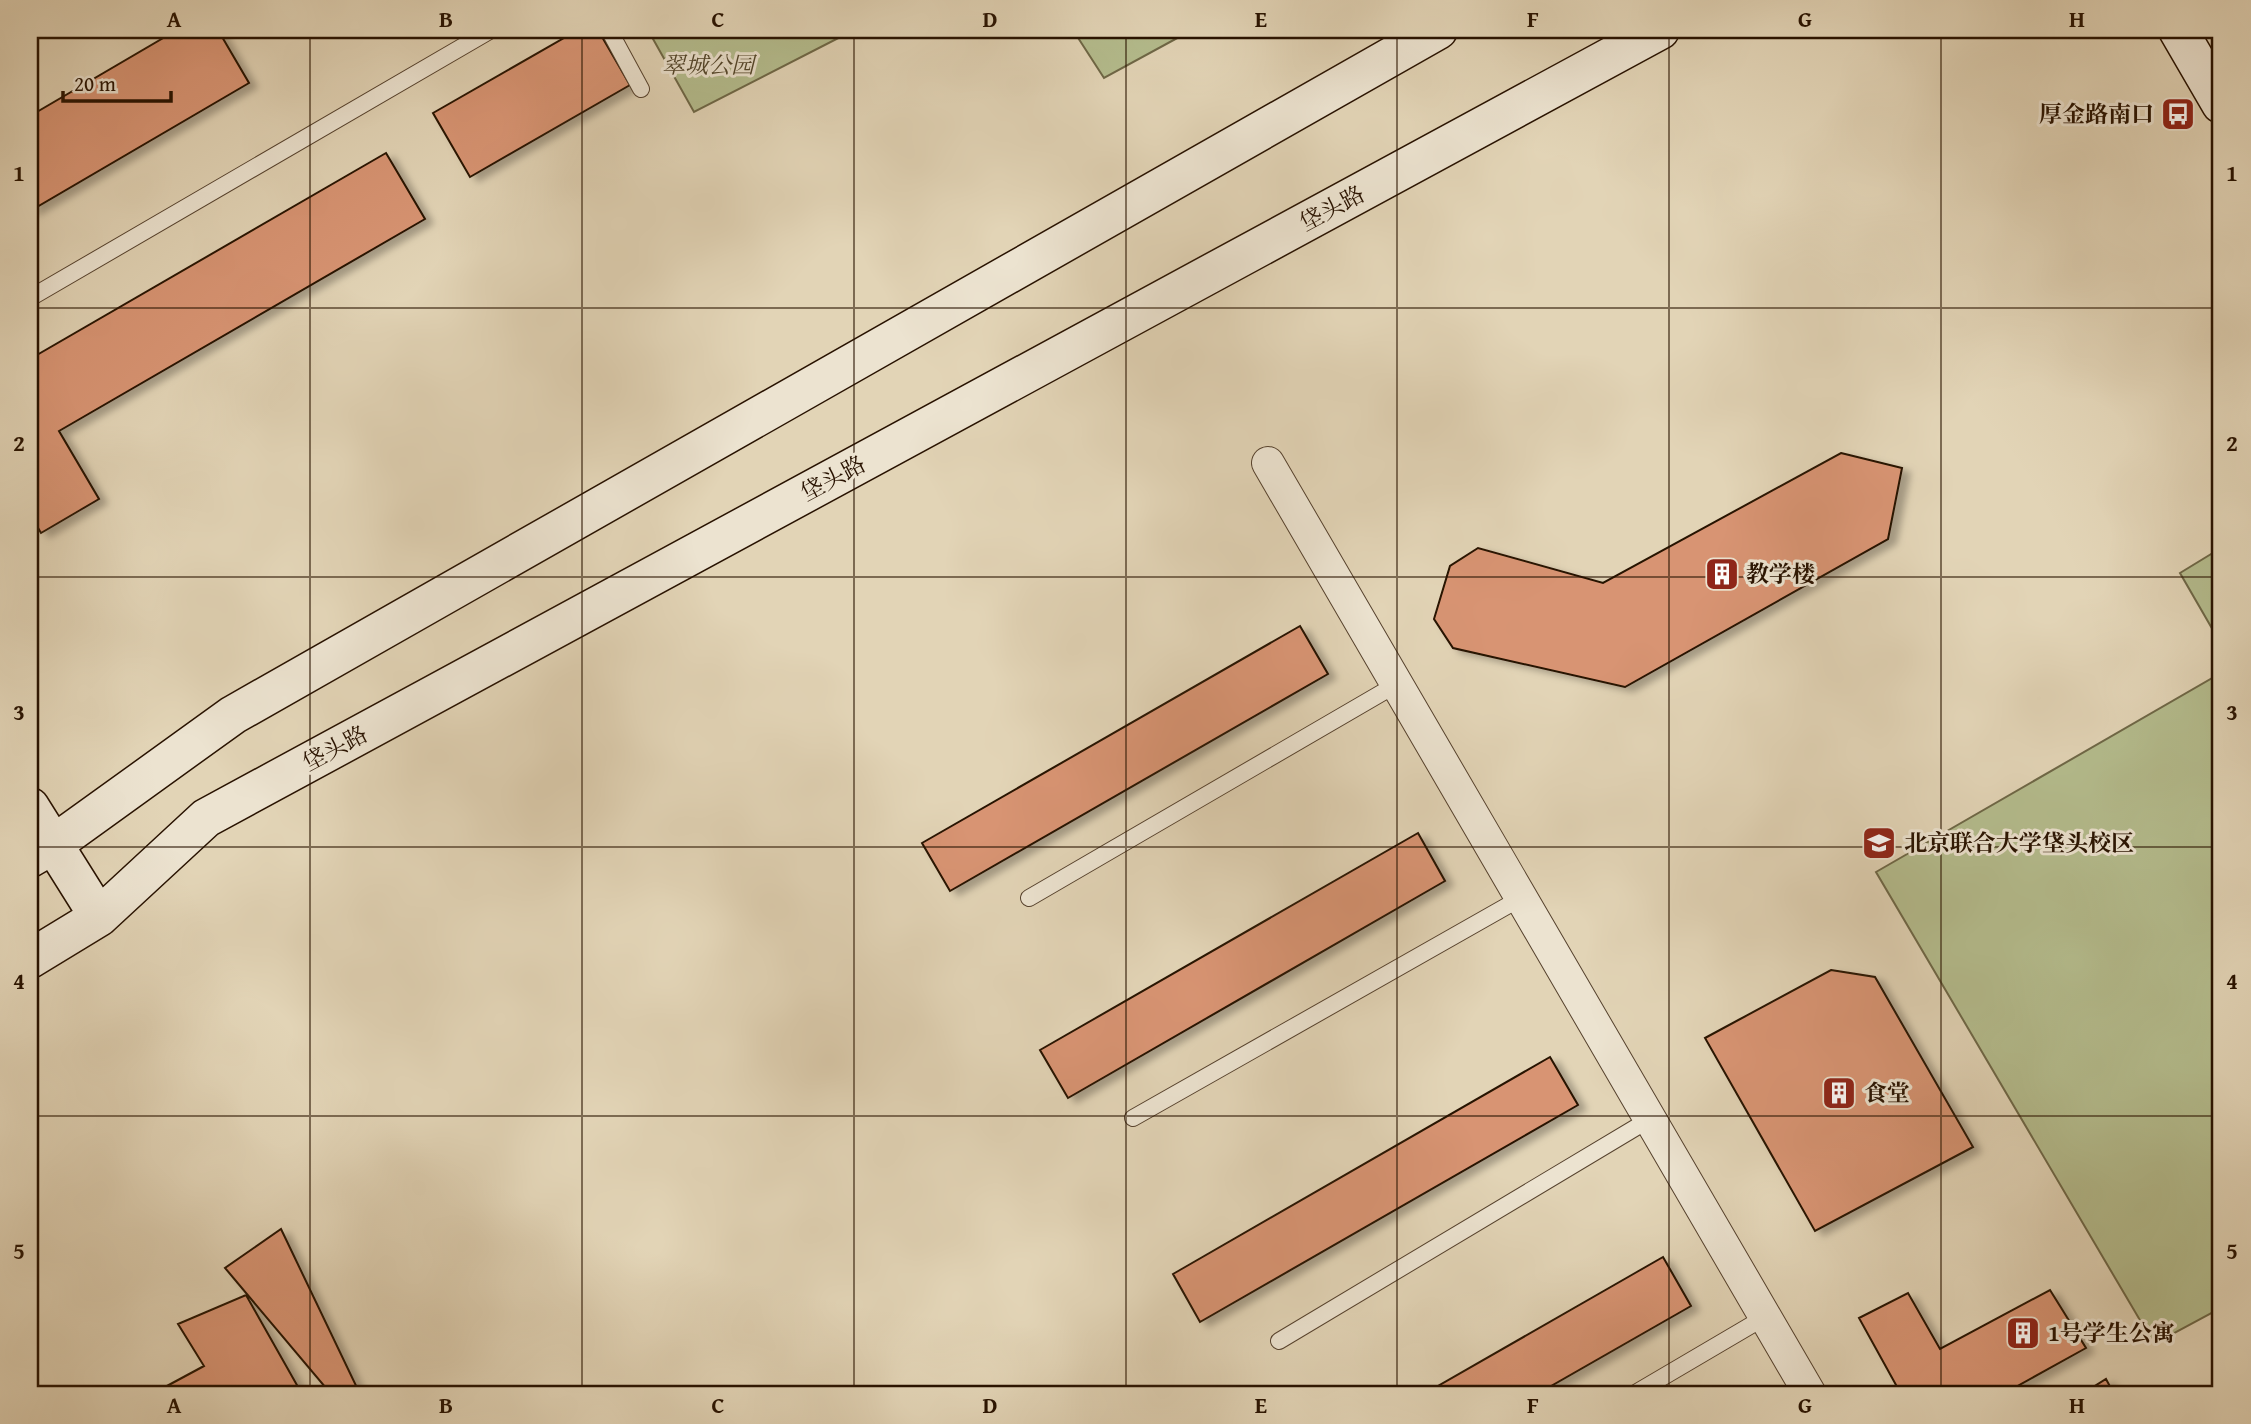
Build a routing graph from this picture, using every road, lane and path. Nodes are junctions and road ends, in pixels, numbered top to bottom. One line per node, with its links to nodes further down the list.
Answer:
1 (491, 30): 8 (lane)
2 (609, 30): 6 (lane)
3 (1438, 30): 12 (main road)
4 (1660, 30): 15 (main road, 垡头路)
5 (2178, 30): 7 (main road)
6 (641, 89)
7 (2221, 104)
8 (30, 298)
9 (1268, 463): 10 (street)
10 (1397, 684): 13 (lane); 14 (street)
11 (30, 807): 12 (main road)
12 (42, 851): 15 (main road)
13 (1029, 898)
14 (1521, 898): 17 (lane); 18 (street)
15 (99, 918): 16 (main road, 垡头路)
16 (30, 959)
17 (1133, 1118)
18 (1650, 1119): 19 (street); 20 (lane)
19 (1765, 1317): 21 (lane); 22 (street)
20 (1279, 1341)
21 (1634, 1394)
22 (1810, 1394)

